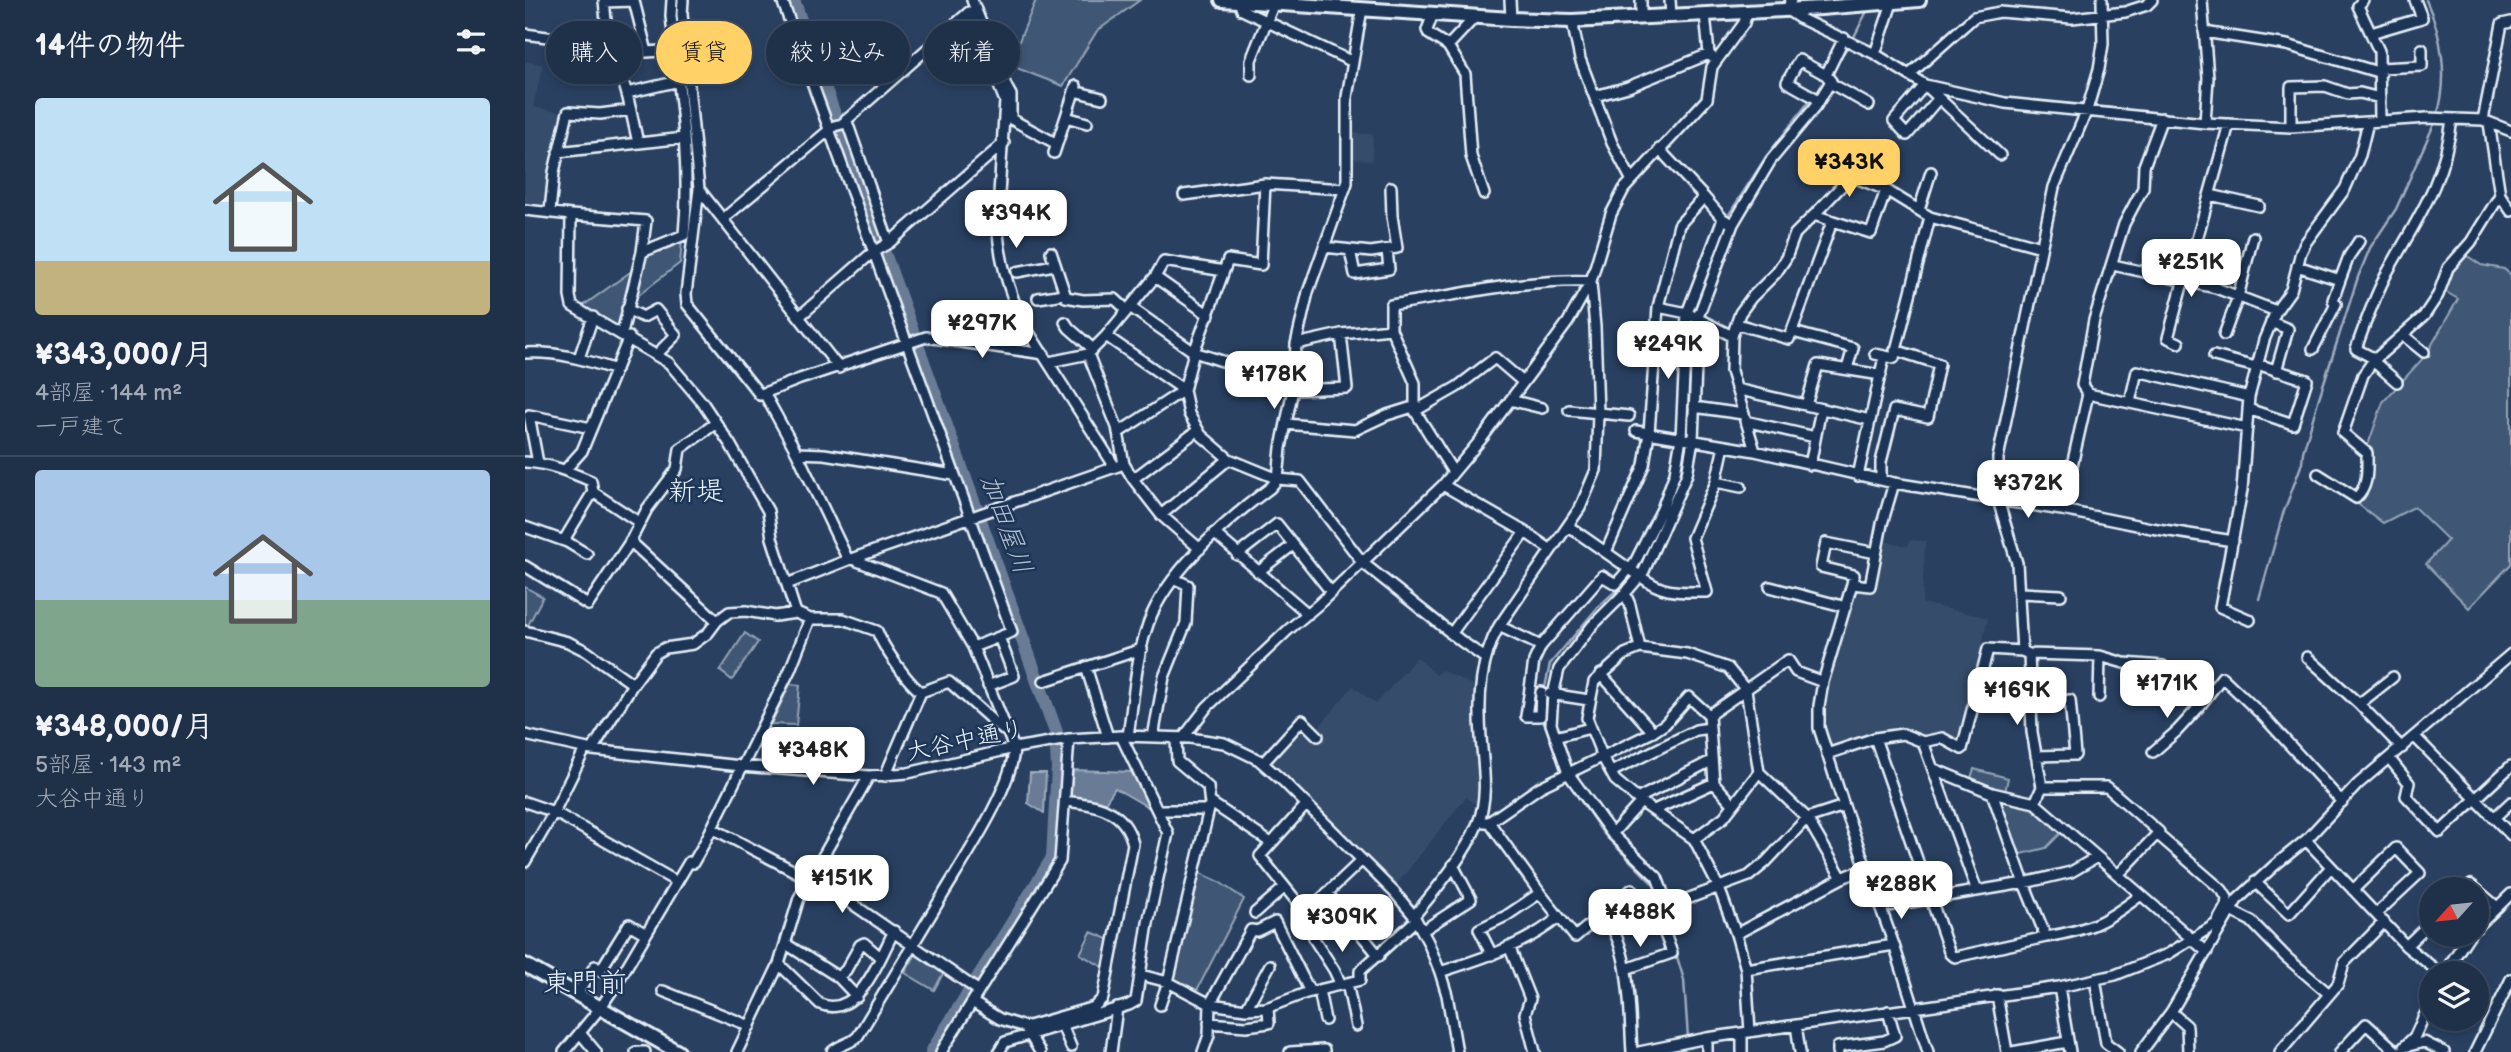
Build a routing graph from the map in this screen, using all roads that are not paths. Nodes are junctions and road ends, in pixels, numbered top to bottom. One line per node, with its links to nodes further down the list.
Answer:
1 (672, 0): 31 (street)
2 (683, 0): 86 (street)
3 (782, 0): 73 (street)
4 (972, 0): 54 (street)
5 (1222, 0): 16 (main road)
6 (1510, 0): 29 (street)
7 (1641, 0): 28 (street)
8 (1670, 0): 27 (street)
9 (1919, 0): 17 (main road)
10 (2102, 0): 23 (street)
11 (2152, 0): 23 (street)
12 (2202, 0): 35 (street)
13 (2363, 0): 37 (street)
14 (2415, 0): 37 (street)
15 (604, 1): 30 (street); 42 (street)
16 (1247, 1): 18 (main road); 33 (street)
17 (1896, 2): 20 (main road); 43 (street)
18 (1273, 3): 21 (main road); 33 (street)
19 (1378, 5): 21 (main road); 24 (main road)
20 (1789, 5): 22 (main road); 39 (street)
21 (1362, 9): 45 (street)
22 (1747, 12): 25 (main road); 44 (street)
23 (2103, 13): 48 (street); 63 (street)
24 (1433, 14): 26 (main road); 40 (street)
25 (1705, 14): 27 (main road); 44 (street)
26 (1476, 16): 29 (main road); 40 (street)
27 (1671, 16): 28 (main road)
28 (1641, 18): 32 (main road)
29 (1511, 19): 32 (main road)
30 (608, 21)
31 (672, 21)
32 (1572, 21): 56 (street)
33 (1266, 22): 45 (street); 47 (street)
34 (2511, 22): 69 (street)
35 (2204, 32): 46 (street); 71 (street)
36 (525, 33): 38 (street)
37 (2371, 33): 46 (street)
38 (546, 36)
39 (1848, 41): 43 (street); 49 (street)
40 (1448, 46): 89 (street)
41 (2422, 49): 46 (street)
42 (656, 51)
43 (1875, 54): 48 (street)
44 (1713, 57): 56 (street); 79 (street)
45 (1353, 62): 87 (street)
46 (2380, 70): 59 (street)
47 (1251, 75)
48 (1909, 75): 53 (street)
49 (1828, 79): 60 (street); 60 (street); 61 (street)
50 (624, 84): 55 (street)
51 (665, 84): 55 (street)
52 (678, 84): 76 (street)
53 (1924, 85): 58 (street); 58 (street); 63 (street)
54 (1004, 90): 64 (street); 73 (street); 77 (street)
55 (627, 93): 62 (street)
56 (1595, 96): 83 (street)
57 (1102, 98): 64 (street)
58 (1939, 98): 81 (street)
59 (2380, 98): 67 (street); 74 (street)
60 (1819, 100): 103 (street)
61 (1869, 105)
62 (631, 110): 78 (street); 80 (street)
63 (2087, 110): 65 (street); 109 (street)
64 (1066, 117): 70 (street)
65 (2162, 118): 71 (street); 116 (street)
66 (2452, 119): 67 (street); 69 (street); 159 (street)
67 (2380, 121): 68 (street)
68 (2368, 122): 74 (street); 117 (street)
69 (2486, 122): 75 (street); 92 (street)
70 (1087, 123)
71 (2205, 123): 72 (street)
72 (2229, 124): 74 (street); 91 (street)
73 (838, 125): 102 (street); 107 (street); 113 (street)
74 (2291, 127)
75 (2511, 131)
76 (684, 138): 78 (street); 112 (street)
77 (1004, 143): 107 (street); 158 (street)
78 (638, 144): 80 (street)
79 (1660, 149): 83 (street); 93 (street)
80 (558, 152): 97 (street)
81 (2000, 155)
82 (1931, 172): 96 (street)
83 (1632, 178): 122 (street)
84 (1265, 184): 87 (street); 90 (street); 118 (street)
85 (1391, 187): 111 (street)
86 (699, 189): 102 (street); 171 (street)
87 (1345, 189): 108 (street)
88 (1886, 190): 96 (street); 100 (street); 104 (street)
89 (1484, 194)
90 (1185, 195)
91 (2210, 195): 94 (street); 123 (street)
92 (2500, 195): 98 (street); 143 (street)
93 (1704, 197): 103 (street); 127 (street)
94 (2259, 206)
95 (525, 210): 97 (street)
96 (1919, 210): 101 (street)
97 (550, 211): 99 (street)
98 (2511, 211)
99 (571, 215): 112 (street); 134 (street)
100 (1814, 215): 104 (street); 137 (street)
101 (1930, 217): 109 (street); 150 (street)
102 (723, 219): 133 (street)
103 (1726, 221): 132 (street)
104 (1832, 222): 139 (street)
105 (2253, 237): 125 (street)
106 (2360, 241): 121 (street)
107 (888, 243): 113 (street)
108 (1324, 247): 110 (street); 148 (street)
109 (2041, 247): 218 (street)
110 (1350, 250): 111 (street); 111 (street)
111 (1387, 250)
112 (642, 252): 128 (street)
113 (873, 253): 133 (street); 146 (street)
114 (1051, 253): 115 (street)
115 (1054, 265): 119 (street); 124 (street)
116 (2113, 265): 123 (street); 172 (street)
117 (2297, 266): 121 (street); 130 (street)
118 (1224, 271): 120 (street); 131 (street)
119 (1017, 272)
120 (1155, 277): 129 (street); 131 (street)
121 (2340, 280): 149 (street)
122 (1591, 281): 138 (street); 166 (street); 183 (street)
123 (2184, 282): 125 (street); 147 (street)
124 (1065, 293): 126 (street); 129 (street)
125 (2238, 297): 130 (street); 142 (street)
126 (1038, 298)
127 (1658, 307): 132 (street); 194 (street)
128 (627, 309): 141 (street); 155 (street)
129 (1128, 309): 144 (street); 152 (street)
130 (2276, 311): 136 (street)
131 (1209, 315): 152 (street)
132 (1692, 315): 145 (street); 177 (street); 196 (street)
133 (800, 316): 161 (street)
134 (593, 317): 141 (street); 157 (street)
135 (1065, 322): 151 (street)
136 (2271, 322): 160 (street); 164 (street)
137 (1737, 324): 139 (street); 145 (street)
138 (1391, 329): 140 (street); 179 (street)
139 (1793, 332): 162 (street)
140 (1341, 334): 148 (street); 168 (street)
141 (626, 335): 155 (street); 163 (street)
142 (2224, 335)
143 (2403, 335): 153 (street); 159 (street)
144 (1106, 336): 151 (street); 170 (street)
145 (1732, 337): 169 (street)
146 (912, 342): 158 (street); 161 (street); 208 (street)
147 (2179, 343)
148 (1296, 344): 168 (street)
149 (2313, 349)
150 (1895, 350): 165 (street); 212 (street)
151 (1091, 352): 158 (street); 193 (street)
152 (1193, 352): 168 (street); 170 (street)
153 (2424, 352)
154 (525, 353): 157 (street)
155 (657, 354): 187 (street)
156 (2214, 356): 160 (street)
157 (579, 358): 163 (street)
158 (1047, 358): 203 (street)
159 (2374, 360): 167 (street); 207 (street)
160 (2256, 366): 164 (street); 173 (street)
161 (839, 368): 171 (street)
162 (1847, 369): 165 (street); 176 (street)
163 (616, 370): 189 (street)
164 (2276, 370): 181 (street)
165 (1881, 374): 186 (street)
166 (1523, 382): 174 (street); 179 (street)
167 (2397, 383)
168 (1293, 387): 188 (street)
169 (1736, 389): 176 (street); 185 (street)
170 (1184, 390): 191 (street); 193 (street)
171 (764, 393): 199 (street)
172 (2088, 394): 175 (street); 219 (street)
173 (2249, 397): 175 (street); 181 (street)
174 (1510, 400): 178 (street); 206 (street)
175 (2130, 402): 190 (street)
176 (1806, 405): 180 (street)
177 (1694, 407): 185 (street); 196 (street)
178 (1542, 408)
179 (1415, 409): 188 (street); 206 (street)
180 (1821, 409): 186 (street); 195 (street)
181 (2248, 409): 190 (street)
182 (1569, 410): 183 (street)
183 (1598, 413): 184 (street); 223 (street)
184 (1629, 416)
185 (1744, 418): 195 (street); 198 (street)
186 (1870, 420): 209 (street)
187 (716, 423): 222 (street); 243 (street)
188 (1286, 424): 211 (street)
189 (591, 428): 202 (street); 205 (street)
190 (2247, 428): 229 (street)
191 (1198, 430): 200 (street); 210 (street)
192 (1636, 431): 194 (street)
193 (1118, 433): 203 (street)
194 (1649, 433): 196 (street); 233 (street)
195 (1815, 437): 204 (street)
196 (1686, 439): 197 (street); 241 (street)
197 (1724, 446): 198 (street); 213 (street)
198 (1755, 451): 204 (street)
199 (797, 453): 208 (street); 237 (street)
200 (1229, 459): 211 (street); 220 (street)
201 (525, 462): 202 (street)
202 (538, 463): 205 (street)
203 (1120, 465): 210 (street); 221 (street)
204 (1810, 465): 209 (street)
205 (565, 470): 217 (street)
206 (1453, 472): 215 (street)
207 (2318, 474)
208 (954, 475): 221 (street)
209 (1858, 476): 212 (street)
210 (1133, 479): 220 (street)
211 (1278, 480): 226 (street); 238 (street)
212 (1881, 480): 214 (street)
213 (1716, 482): 216 (street); 241 (street)
214 (1894, 483): 218 (street); 234 (street)
215 (1443, 485): 225 (street); 238 (street)
216 (1741, 486)
217 (593, 492): 222 (street); 227 (street)
218 (1998, 500): 219 (street); 248 (street)
219 (2062, 510): 229 (street)
220 (1160, 515): 231 (street)
221 (976, 517): 237 (street); 259 (street)
222 (640, 523): 228 (street)
223 (1568, 526): 232 (street); 233 (street)
224 (525, 527): 227 (street)
225 (1525, 532): 232 (street); 258 (street)
226 (1214, 533): 231 (street); 236 (street)
227 (564, 540): 235 (street)
228 (630, 541): 239 (street); 255 (street)
229 (2233, 541): 254 (street)
230 (1293, 545): 236 (street); 240 (street); 246 (street)
231 (1200, 549): 242 (street)
232 (1551, 551): 256 (street)
233 (1606, 552): 241 (street)
234 (1876, 553): 244 (street); 244 (street)
235 (587, 554)
236 (1237, 555): 240 (street)
237 (850, 559): 243 (street); 261 (street)
238 (1363, 563): 246 (street); 258 (street)
239 (525, 566)
240 (1258, 572): 252 (street)
241 (1634, 572): 247 (street); 260 (street)
242 (1175, 579): 263 (street); 294 (street)
243 (787, 584): 251 (street)
244 (1852, 584): 250 (street)
245 (1770, 587): 250 (street)
246 (1331, 592): 252 (street)
247 (1625, 593): 262 (street); 279 (street)
248 (2021, 593): 249 (street); 264 (street)
249 (2060, 595)
250 (1846, 607): 273 (street)
251 (796, 613): 253 (street); 255 (street)
252 (1308, 614): 297 (street)
253 (810, 619): 278 (street); 311 (street)
254 (2250, 620)
255 (717, 621): 274 (street)
256 (1499, 626): 260 (street); 268 (street)
257 (525, 631): 274 (street)
258 (1451, 634): 268 (street)
259 (999, 637): 261 (street); 275 (street)
260 (1541, 646): 276 (street)
261 (973, 647): 275 (street)
262 (1640, 648): 270 (street); 277 (street)
263 (1142, 649): 269 (street); 291 (street)
264 (2026, 653): 266 (street); 283 (street); 300 (street)
265 (2511, 654): 296 (street)
266 (2100, 656): 280 (street); 284 (street)
267 (2307, 657): 282 (street)
268 (1486, 658): 338 (street)
269 (1086, 667): 272 (street); 293 (street)
270 (1601, 674): 281 (street); 288 (street)
271 (2393, 677): 282 (street)
272 (1044, 681)
273 (1823, 682): 277 (street); 305 (street)
274 (633, 684): 303 (street)
275 (988, 686): 289 (street)
276 (1529, 690): 279 (street); 279 (street)
277 (1746, 690): 285 (street); 315 (street)
278 (921, 692): 289 (street); 318 (street)
279 (1545, 693): 281 (street); 295 (street)
280 (2099, 696)
281 (1589, 700): 286 (street)
282 (2359, 704): 302 (street)
283 (2031, 706): 306 (street); 306 (street)
284 (2199, 707): 304 (street); 326 (street)
285 (1709, 715): 287 (street); 288 (street)
286 (1590, 729): 295 (street); 307 (street)
287 (1710, 729): 309 (street); 314 (street)
288 (1653, 732): 307 (street)
289 (1007, 733): 301 (street)
290 (525, 735): 303 (street, 大谷中通り)
291 (1125, 736): 293 (street, 大谷中通り); 294 (street, 大谷中通り); 333 (street)
292 (1318, 736): 310 (street)
293 (1108, 737): 299 (street, 大谷中通り)
294 (1153, 737): 297 (street, 大谷中通り)
295 (1555, 737): 316 (street)
296 (2415, 737): 302 (street); 322 (street)
297 (1179, 738): 310 (street, 大谷中通り); 331 (street)
298 (1875, 738): 300 (street); 305 (street); 368 (street)
299 (1069, 739): 301 (street, 大谷中通り); 323 (street)
300 (1923, 742): 313 (street)
301 (1014, 748): 318 (street, 大谷中通り); 391 (street)
302 (2402, 748): 308 (street)
303 (589, 749): 311 (street, 大谷中通り); 335 (street)
304 (2153, 752)
305 (1827, 754): 332 (street)
306 (2036, 756): 320 (street)
307 (1603, 758): 314 (street); 316 (street)
308 (2389, 758): 322 (street); 326 (street)
309 (1711, 761): 319 (street); 324 (street)
310 (1263, 764): 329 (street, 大谷中通り)
311 (741, 766): 317 (street, 大谷中通り); 340 (street)
312 (2511, 766): 322 (street)
313 (1934, 769): 321 (street); 363 (street)
314 (1611, 772): 324 (street)
315 (1759, 772): 330 (street); 336 (street)
316 (1564, 775): 339 (street); 341 (street)
317 (869, 776): 318 (street, 大谷中通り); 355 (street)
318 (885, 776)
319 (1714, 783): 330 (street); 334 (street)
320 (2042, 787): 328 (street); 342 (street)
321 (1992, 793): 328 (street); 358 (street)
322 (2475, 800): 337 (street)
323 (1065, 801): 412 (street); 436 (street)
324 (1639, 801): 334 (street); 341 (street)
325 (525, 802): 335 (street)
326 (2342, 802): 345 (street)
327 (2511, 802): 337 (street)
328 (2035, 803): 347 (street)
329 (1307, 804): 346 (street); 348 (street, 大谷中通り)
330 (1733, 804): 344 (street)
331 (1209, 806): 333 (street); 346 (street); 409 (street)
332 (1844, 806): 336 (street); 352 (street)
333 (1158, 810): 405 (street)
334 (1654, 810): 344 (street)
335 (554, 812): 349 (street); 356 (street)
336 (1807, 818): 354 (street); 360 (street)
337 (2494, 818): 343 (street)
338 (1479, 821): 339 (street); 350 (street)
339 (1489, 822): 365 (street)
340 (712, 828): 355 (street); 356 (street)
341 (1612, 834): 360 (street)
342 (2157, 834): 353 (street); 388 (street)
343 (2511, 835)
344 (1694, 839): 360 (street)
345 (2306, 840): 351 (street); 357 (street)
346 (1271, 844): 359 (street)
347 (2097, 857): 353 (street); 358 (street)
348 (1362, 860): 364 (street); 378 (street, 大谷中通り)
349 (525, 862)
350 (1453, 865): 378 (street); 381 (street)
351 (2331, 867): 357 (street); 362 (street)
352 (1867, 868): 354 (street); 370 (street)
353 (2118, 876): 367 (street)
354 (1842, 878): 384 (street)
355 (808, 880): 380 (street); 389 (street)
356 (677, 882): 382 (street)
357 (2255, 882): 372 (street)
358 (2024, 883): 363 (street); 386 (street)
359 (1285, 887): 364 (street); 373 (street)
360 (1719, 888): 384 (street)
361 (1632, 889): 374 (street)
362 (2353, 890): 375 (street); 375 (street)
363 (1977, 891): 368 (street)
364 (1327, 893): 396 (street)
365 (1540, 893): 377 (street); 395 (street)
366 (2511, 894): 371 (street)
367 (2141, 895): 386 (street); 388 (street)
368 (1930, 898): 370 (street); 386 (street)
369 (2489, 900): 371 (street)
370 (1881, 907): 390 (street)
371 (2497, 907): 376 (street)
372 (2231, 911): 394 (street); 416 (street)
373 (1255, 913)
374 (1602, 914): 377 (street); 402 (street)
375 (2376, 914): 379 (street)
376 (2489, 915)
377 (1559, 917): 392 (street)
378 (1415, 918): 381 (street, 大谷中通り); 396 (street)
379 (2384, 922): 393 (street); 416 (street)
380 (894, 931): 391 (street); 397 (street)
381 (1422, 931): 404 (street, 大谷中通り)
382 (646, 934): 415 (street); 422 (street)
383 (1665, 934): 402 (street)
384 (1737, 934): 403 (street)
385 (2419, 934): 393 (street)
386 (2046, 937)
387 (1314, 939): 410 (street)
388 (2192, 940): 394 (street); 407 (street)
389 (786, 944): 399 (street); 406 (street)
390 (1894, 945): 403 (street); 424 (street)
391 (913, 946): 412 (street); 450 (street)
392 (1509, 946): 395 (street); 459 (street)
393 (2406, 946): 398 (street)
394 (2207, 952): 428 (street)
395 (1492, 955): 404 (street)
396 (1379, 956): 410 (street)
397 (880, 957): 406 (street); 418 (street)
398 (2426, 961)
399 (779, 964): 418 (street); 433 (street)
400 (525, 965): 415 (main road)
401 (1271, 965): 426 (street)
402 (1626, 969): 460 (street)
403 (1746, 969): 438 (street)
404 (1440, 972): 458 (street, 大谷中通り)
405 (1141, 975): 409 (street); 425 (street)
406 (838, 977): 418 (street)
407 (2095, 979): 411 (street); 467 (street)
408 (2511, 979): 473 (street)
409 (1168, 982): 420 (street); 421 (street)
410 (1344, 984): 414 (street); 435 (street)
411 (2059, 987): 417 (street); 441 (street)
412 (979, 990): 419 (street)
413 (663, 991): 433 (street)
414 (1315, 991): 420 (street); 423 (street); 429 (street)
415 (577, 994): 422 (main road)
416 (2329, 994): 470 (street)
417 (1997, 995): 424 (street); 443 (street)
418 (857, 997)
419 (972, 1002): 436 (street); 451 (street)
420 (1210, 1004): 426 (street); 430 (street)
421 (1160, 1005)
422 (601, 1007): 437 (street); 448 (main road)
423 (1268, 1007): 426 (street); 430 (street)
424 (1913, 1007): 427 (street); 466 (street)
425 (1117, 1008): 431 (street); 454 (street)
426 (1246, 1009)
427 (1888, 1011): 432 (street); 465 (street)
428 (2171, 1012): 468 (street); 469 (street)
429 (1325, 1020)
430 (1209, 1023): 455 (street)
431 (1062, 1025): 436 (street); 440 (street)
432 (1796, 1025): 438 (street); 464 (street)
433 (750, 1026): 449 (street)
434 (2419, 1026): 442 (street)
435 (1356, 1027)
436 (1027, 1031): 452 (street); 453 (street)
437 (580, 1033): 444 (street); 445 (street)
438 (1746, 1033): 439 (street); 463 (street)
439 (1707, 1038): 461 (street); 462 (street)
440 (1071, 1047)
441 (2069, 1047): 443 (street)
442 (2400, 1050): 471 (street); 472 (street)
443 (2005, 1051)
444 (564, 1052)
445 (596, 1052)
446 (636, 1052): 447 (street)
447 (645, 1052)
448 (678, 1052)
449 (737, 1052)
450 (832, 1052)
451 (941, 1052)
452 (999, 1052)
453 (1041, 1052)
454 (1111, 1052)
455 (1203, 1052)
456 (1290, 1052): 457 (street)
457 (1324, 1052)
458 (1457, 1052)
459 (1535, 1052)
460 (1632, 1052)
461 (1639, 1052)
462 (1707, 1052)
463 (1742, 1052)
464 (1800, 1052)
465 (1838, 1052)
466 (1928, 1052)
467 (2118, 1052)
468 (2141, 1052)
469 (2188, 1052)
470 (2280, 1052)
471 (2340, 1052)
472 (2444, 1052)
473 (2475, 1052)

